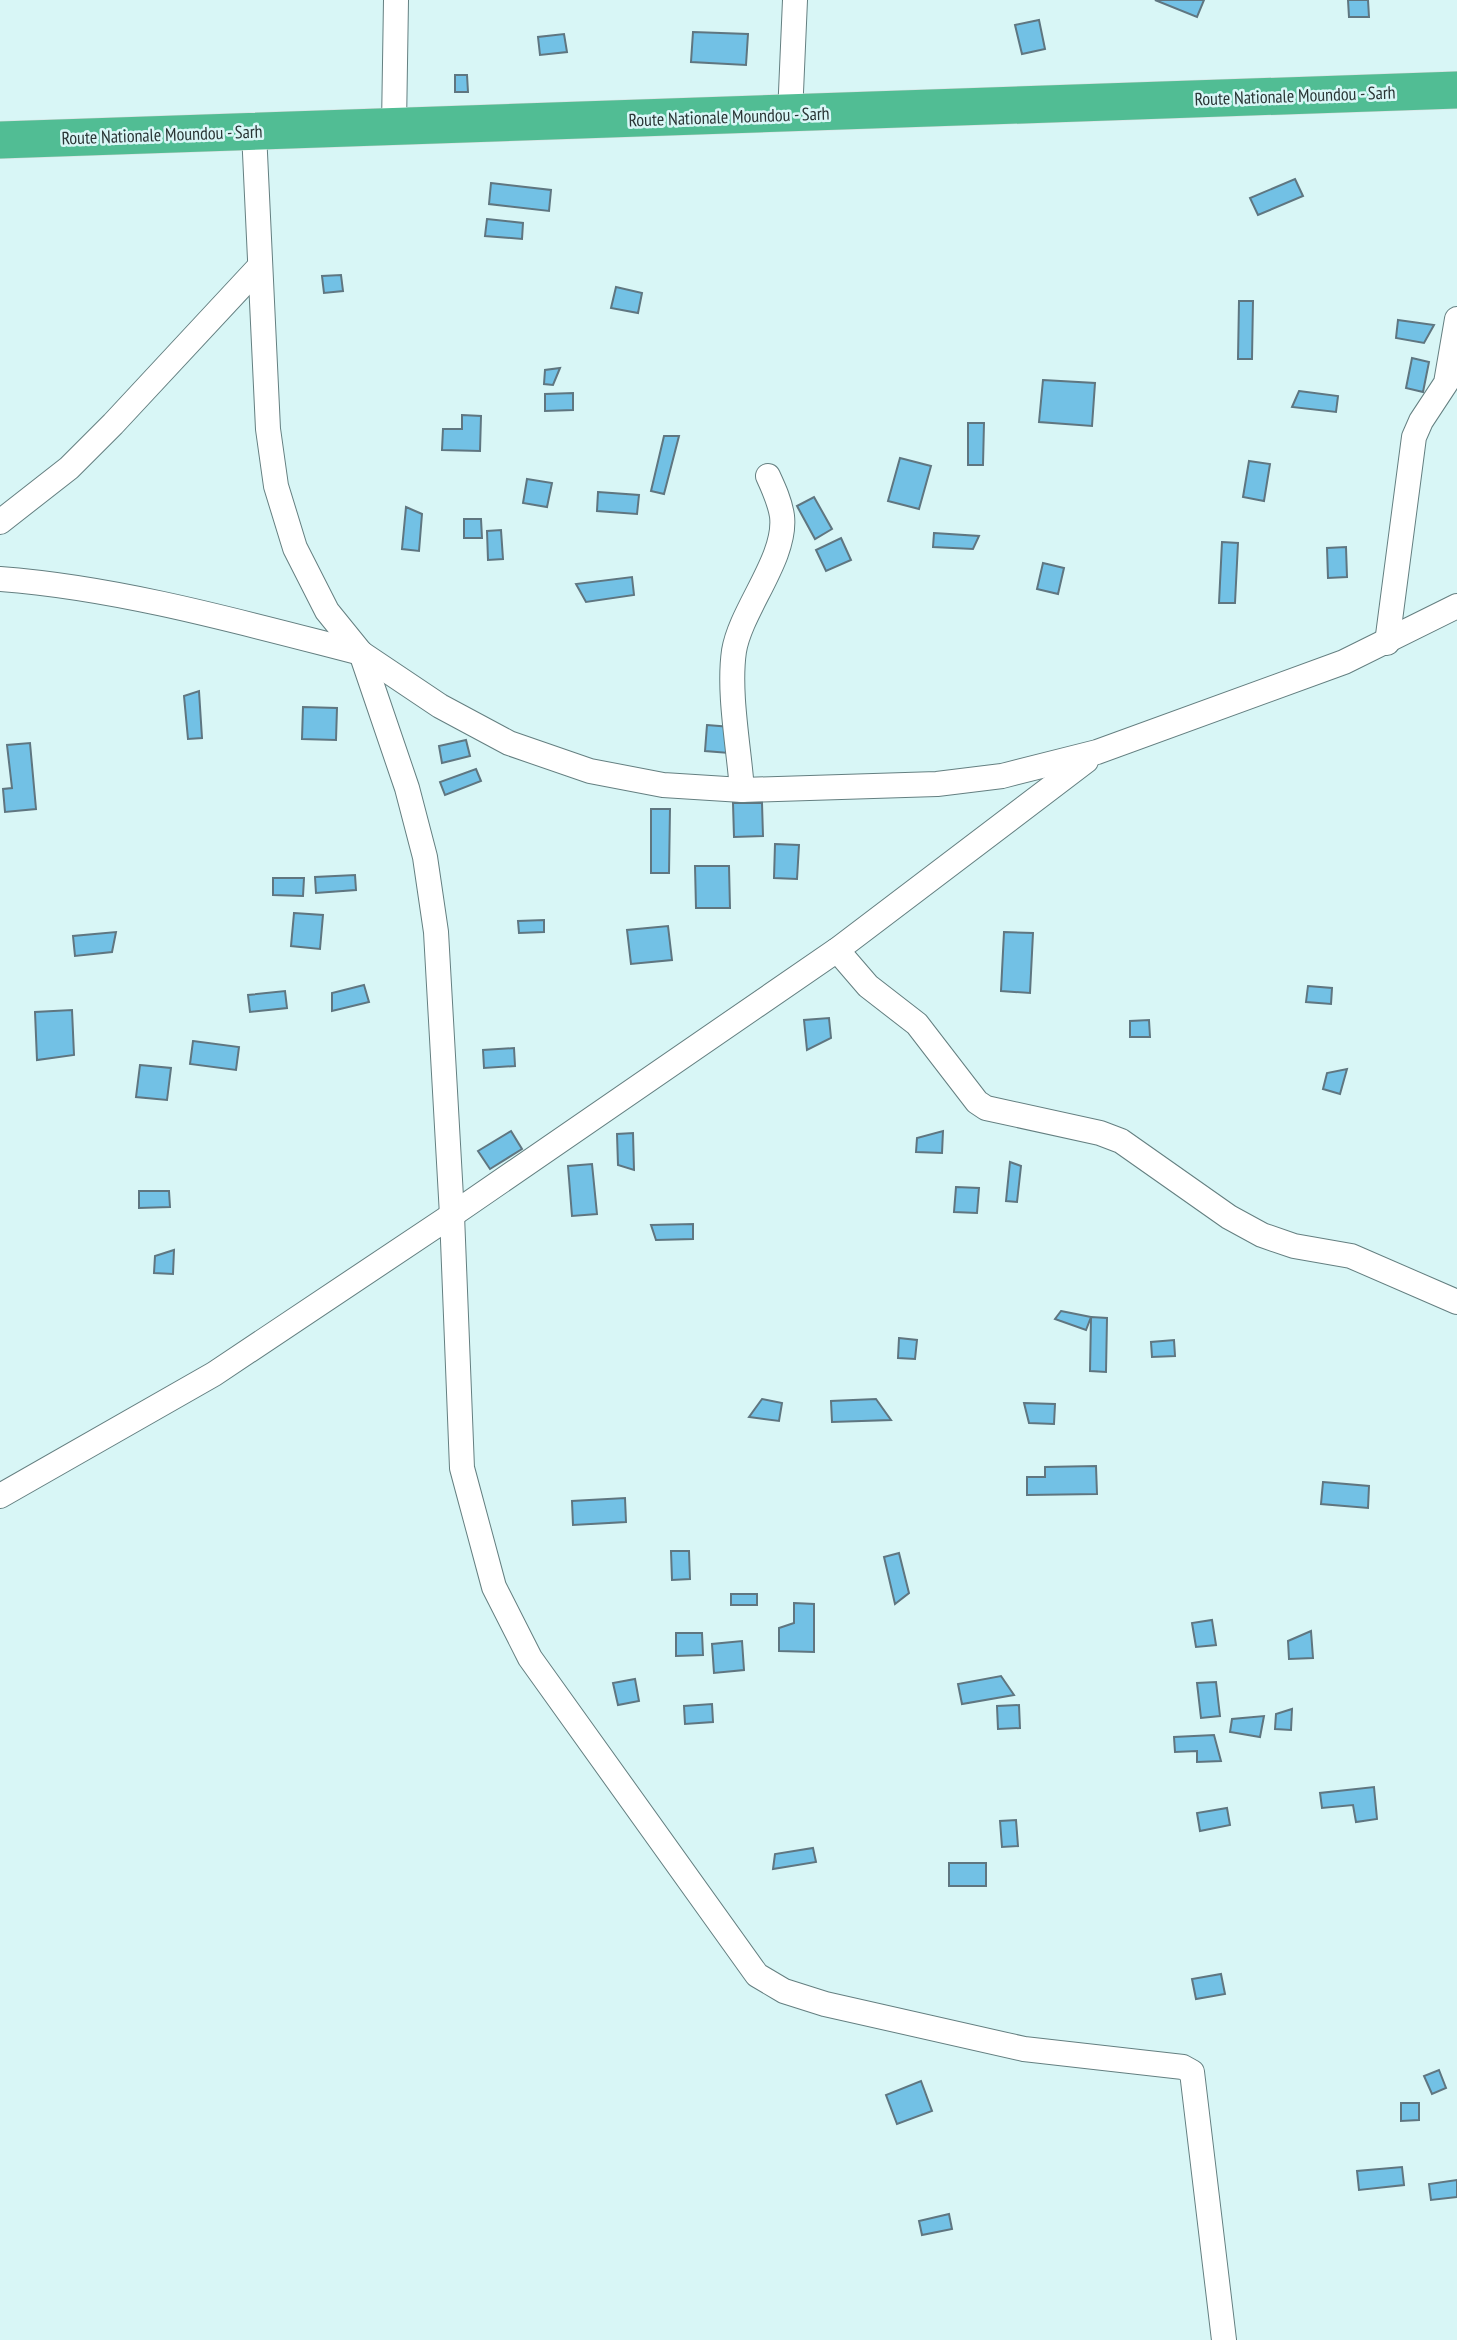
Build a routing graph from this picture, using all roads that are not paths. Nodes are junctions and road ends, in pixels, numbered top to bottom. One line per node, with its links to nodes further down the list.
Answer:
1 (396, 0): 5 (street)
2 (795, 0): 4 (street)
3 (1457, 90): 4 (highway, Route Nationale Moundou - Sarh)
4 (790, 115): 5 (highway, Route Nationale Moundou - Sarh)
5 (394, 126): 6 (highway, Route Nationale Moundou - Sarh)
6 (254, 132): 7 (highway, Route Nationale Moundou - Sarh); 8 (street)
7 (0, 140)
8 (260, 266): 11 (street); 15 (street)
9 (1457, 319): 14 (street)
10 (768, 476): 17 (street)
11 (0, 522)
12 (0, 579): 15 (street)
13 (1457, 606): 14 (street)
14 (1387, 643): 16 (street)
15 (361, 653): 17 (street); 19 (street)
16 (1097, 752): 17 (street); 18 (street)
17 (742, 790)
18 (837, 950): 19 (street); 20 (street)
19 (452, 1215): 21 (street); 22 (street)
20 (1457, 1302)
21 (0, 1496)
22 (1224, 2340)

